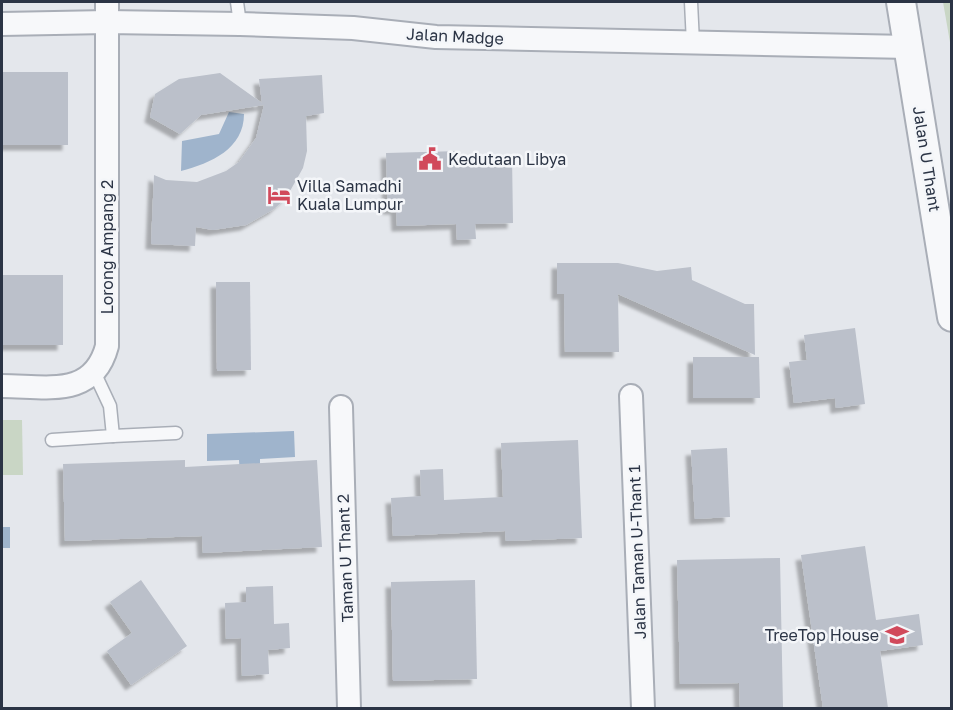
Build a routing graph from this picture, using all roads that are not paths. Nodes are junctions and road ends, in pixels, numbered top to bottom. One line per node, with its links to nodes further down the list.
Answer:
1 (691, 2): 6 (lane)
2 (901, 2): 7 (street, Jalan U Thant)
3 (107, 12): 4 (street, Jalan Madge); 5 (street, Jalan Madge); 9 (street, Lorong Ampang 2)
4 (238, 13): 6 (street, Jalan Madge)
5 (2, 24)
6 (693, 43): 7 (street, Jalan Madge)
7 (909, 46): 8 (street, Jalan U Thant)
8 (951, 317)
9 (95, 374): 10 (street); 14 (lane)
10 (2, 386)
11 (631, 396): 17 (street, Jalan Taman U-Thant 1)
12 (341, 407): 16 (street, Taman U Thant 2)
13 (176, 433): 14 (lane)
14 (113, 436): 15 (lane)
15 (52, 440)
16 (349, 708)
17 (643, 708)

